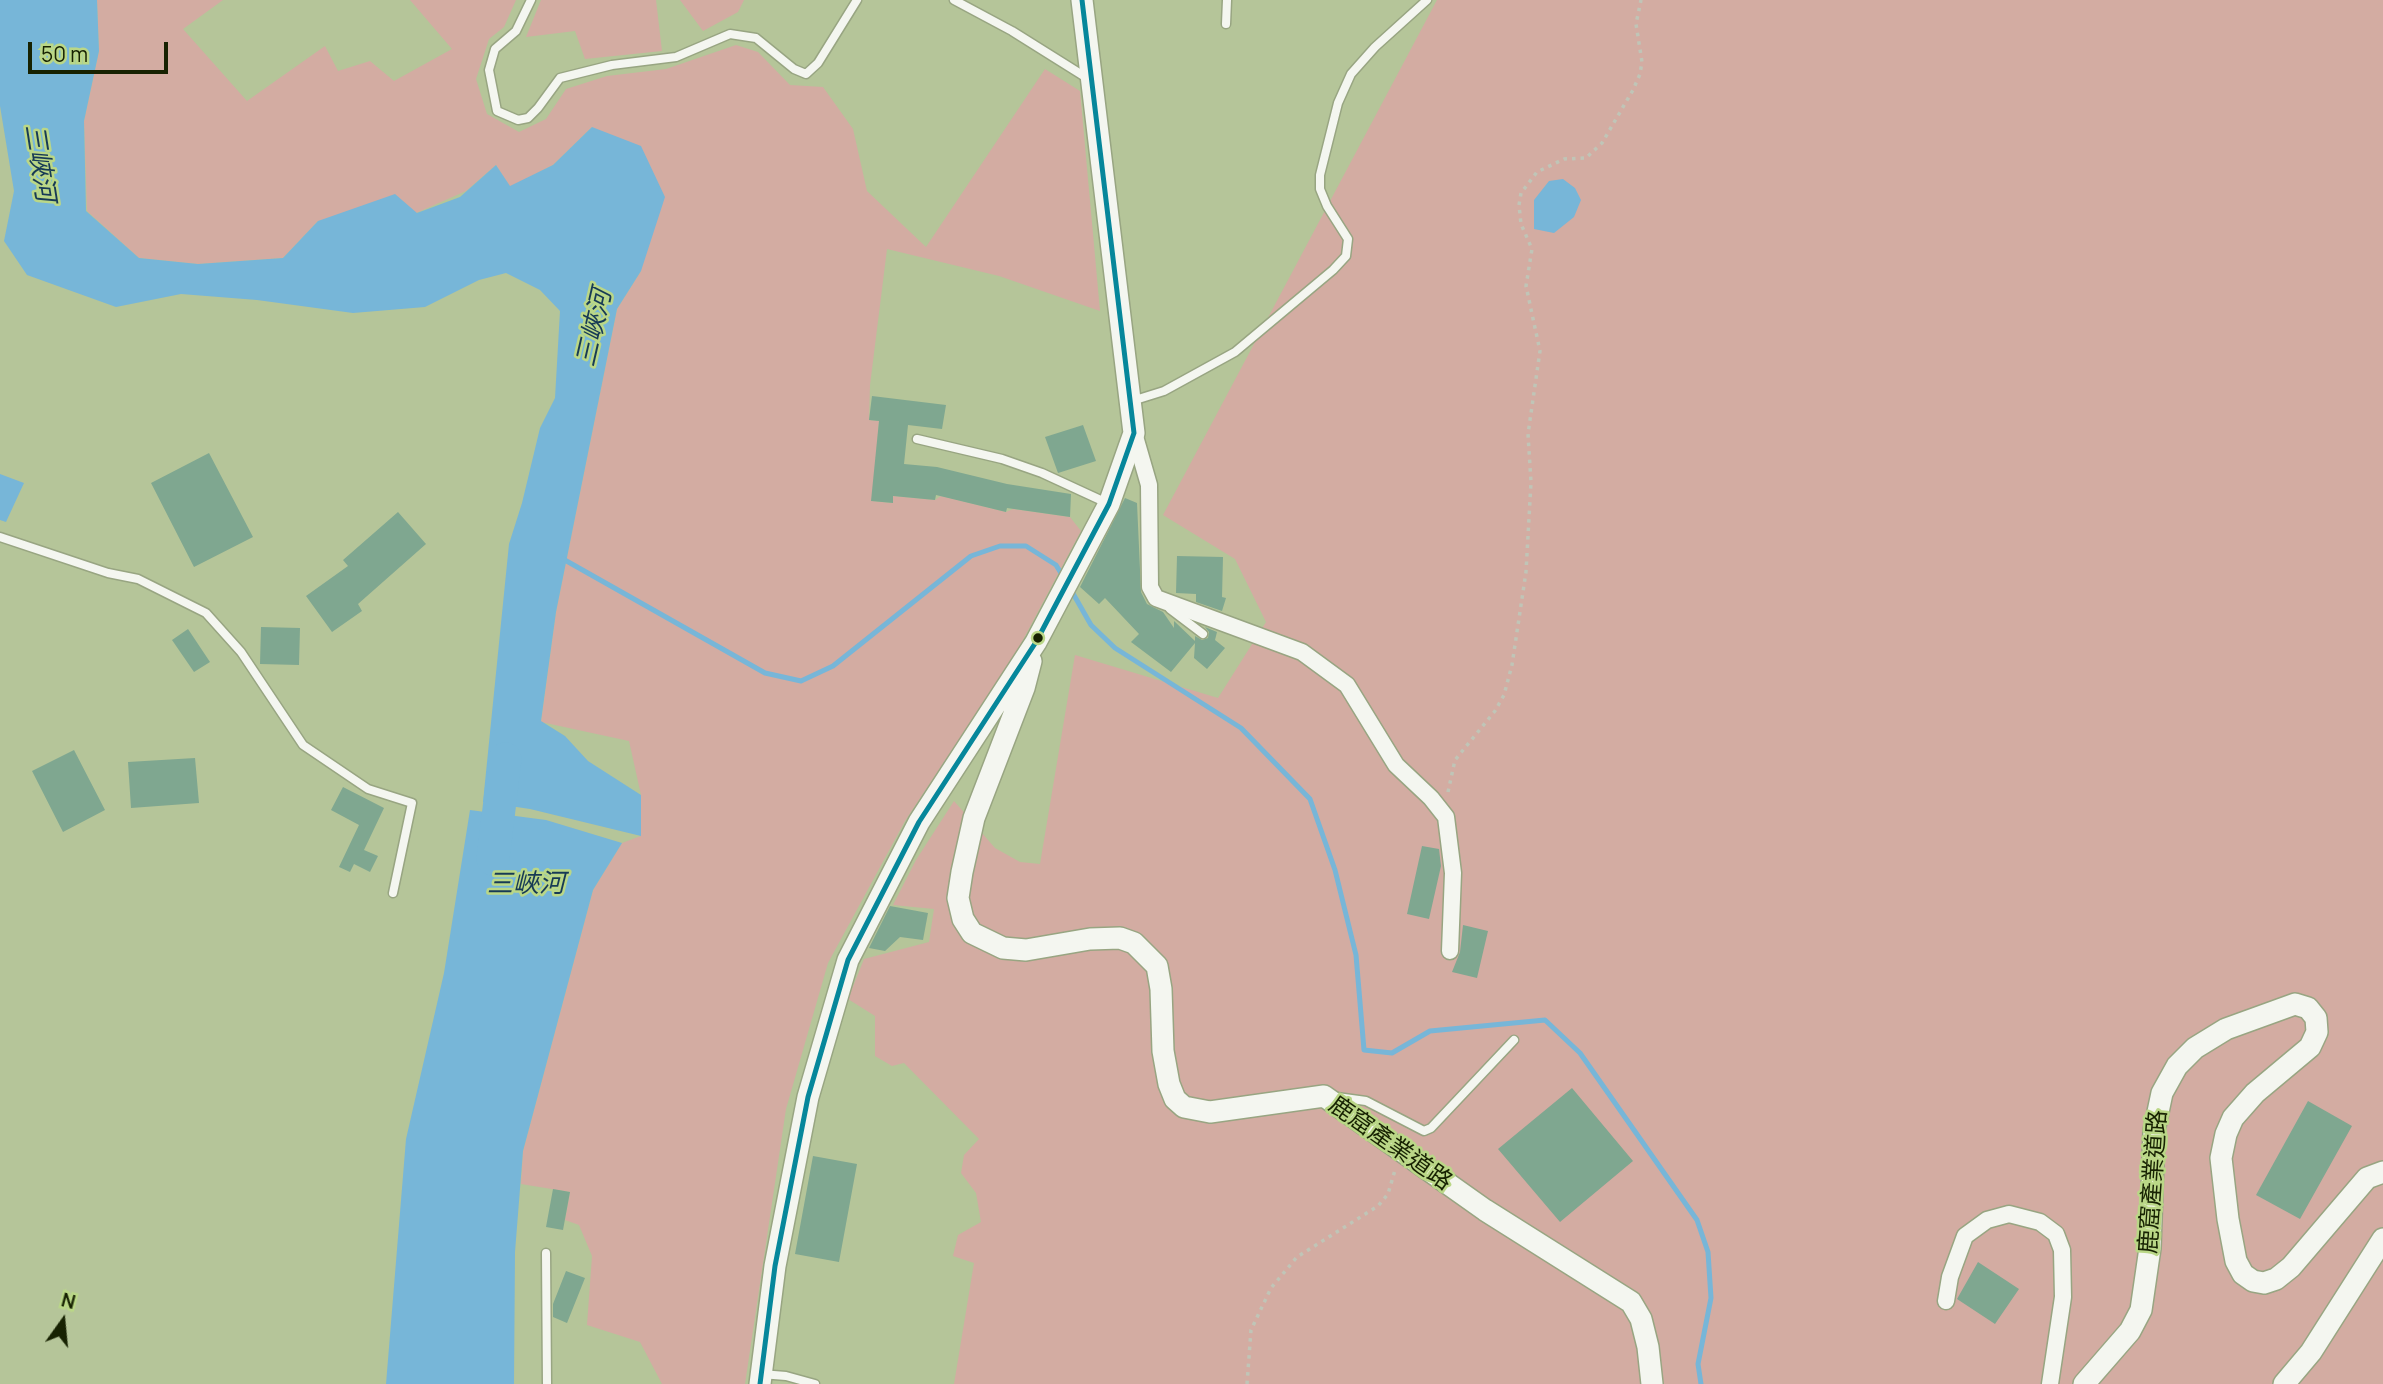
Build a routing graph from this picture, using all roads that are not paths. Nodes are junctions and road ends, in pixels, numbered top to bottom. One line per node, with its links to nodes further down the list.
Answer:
1 (531, 0): 2 (lane)
2 (857, 0)
3 (954, 0): 8 (lane)
4 (1082, 0): 8 (street)
5 (1227, 0): 7 (lane)
6 (1427, 0): 9 (lane)
7 (1226, 23)
8 (1092, 81): 9 (street)
9 (1132, 401): 10 (street)
10 (1134, 433): 12 (street); 14 (street)
11 (917, 439): 12 (lane)
12 (1109, 504): 16 (street)
13 (0, 537): 17 (lane)
14 (1156, 598): 15 (lane); 18 (street)
15 (1203, 635)
16 (1036, 642): 20 (street, 鹿窟產業道路); 25 (street)
17 (393, 893)
18 (1450, 951)
19 (1514, 1040): 20 (lane)
20 (1324, 1096): 28 (street, 鹿窟產業道路)
21 (2383, 1172): 30 (street, 鹿窟產業道路)
22 (2383, 1239): 31 (street)
23 (546, 1253): 26 (lane)
24 (1945, 1301): 29 (street)
25 (761, 1379): 27 (lane)
26 (547, 1384)
27 (815, 1384)
28 (1652, 1384)
29 (2050, 1384)
30 (2084, 1384)
31 (2284, 1384)

